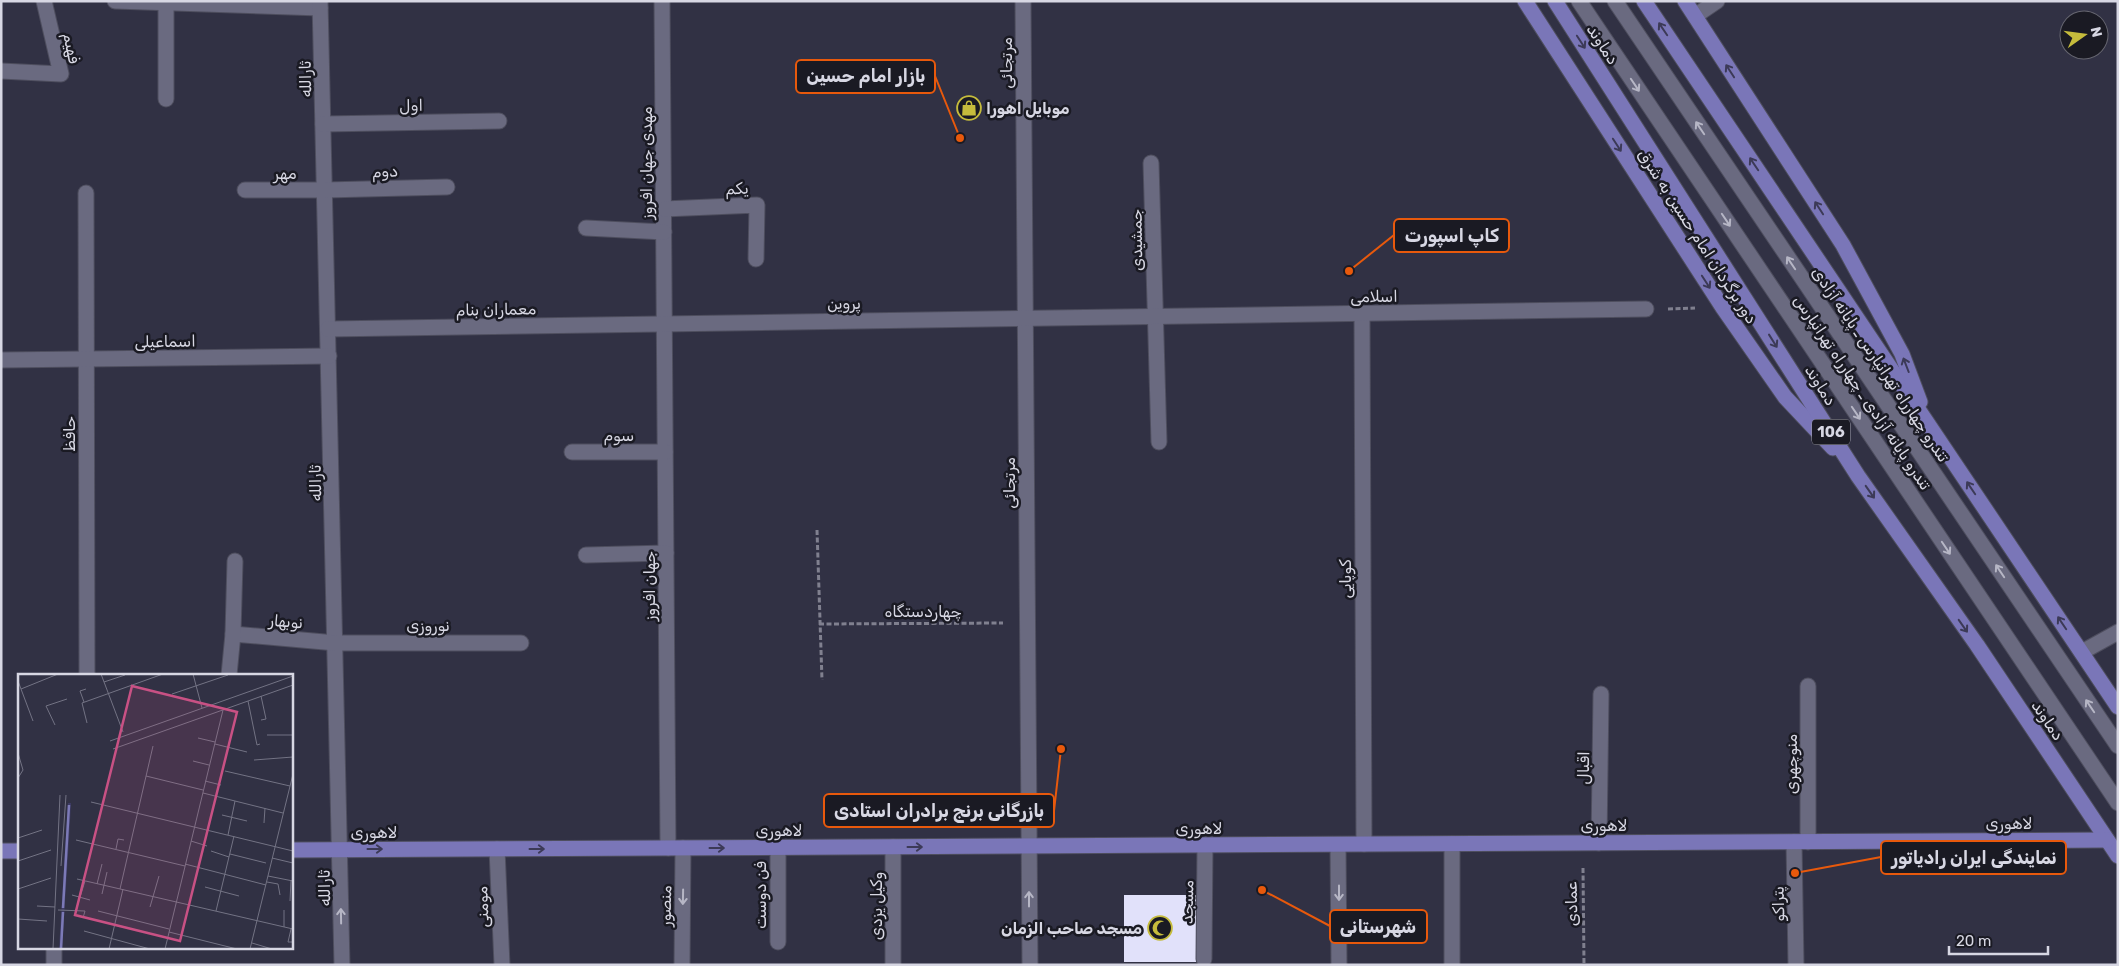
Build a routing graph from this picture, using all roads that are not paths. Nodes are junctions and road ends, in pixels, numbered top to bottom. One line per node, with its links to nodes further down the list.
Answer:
1 (44, 1): 15 (street, فهیم)
2 (115, 1): 12 (street)
3 (662, 1): 24 (street, مهدی جهان افروز)
4 (1023, 1): 31 (street, مرتجائی)
5 (1525, 1): 41 (main road, دور برگردان امام حسین به شرق, one-way to 41)
6 (1555, 1): 41 (main road, دماوند / 106, one-way to 41)
7 (1579, 1): 56 (street, تندرو پایانه آزادی ـ چهارراه تهرانپارس, one-way to 56)
8 (1615, 1): 55 (street, تندرو چهارراه تهرانپارس ـ پایانه آزادی, one-way to 8)
9 (1644, 1): 37 (main road, one-way to 9)
10 (1685, 1): 14 (main road)
11 (1717, 1): 14 (street)
12 (166, 2): 13 (street); 16 (street)
13 (320, 5): 18 (street, ثارالله)
14 (1695, 16): 37 (main road, one-way to 14)
15 (1, 71)
16 (166, 98)
17 (499, 120): 18 (street, اول)
18 (323, 124): 22 (street, ثارالله)
19 (1152, 163): 30 (street, جمشیدی)
20 (447, 187): 22 (street, دوم)
21 (245, 190): 22 (street, مهر)
22 (325, 190): 33 (street, ثارالله)
23 (86, 193): 35 (street, حافظ)
24 (664, 209): 26 (street, مهدی جهان افروز); 27 (street, یکم)
25 (586, 228): 26 (street)
26 (664, 232): 32 (street, مهدی جهان افروز)
27 (756, 259)
28 (1646, 309): 29 (street, اسلامی)
29 (1362, 314): 30 (street, اسلامی); 60 (street, کوپایی)
30 (1155, 316): 31 (street, اسلامی); 38 (street, جمشیدی)
31 (1025, 318): 32 (street, پروین); 64 (street, مرتجائی)
32 (664, 324): 33 (street, معماران بنام); 40 (street, جهان افروز)
33 (328, 329): 34 (street, ثارالله)
34 (329, 356): 35 (street, اسماعیلی); 48 (street, ثارالله)
35 (86, 359): 36 (street, اسماعیلی); 50 (street, حافظ)
36 (1, 360)
37 (1929, 427): 49 (main road, one-way to 37)
38 (1159, 442)
39 (572, 452): 40 (street, سوم)
40 (665, 452): 42 (street, جهان افروز)
41 (1858, 476): 57 (main road, دماوند / 106, one-way to 57)
42 (666, 552): 43 (street); 66 (street, جهان افروز)
43 (586, 555)
44 (235, 561): 46 (street)
45 (2118, 632): 49 (street)
46 (233, 634): 48 (street, نوبهار); 51 (street)
47 (521, 642): 48 (street, نوروزی)
48 (336, 643): 71 (street, ثارالله)
49 (2082, 652): 54 (main road)
50 (86, 674)
51 (229, 674)
52 (1808, 686): 58 (street, منوچهری)
53 (1601, 694): 59 (street, اقبال)
54 (2118, 707)
55 (2118, 746)
56 (2118, 803)
57 (2108, 840): 58 (main road, لاهوری); 74 (main road, دماوند / 106)
58 (1801, 842): 59 (main road, لاهوری); 86 (street, پتراکو)
59 (1599, 843): 61 (main road, لاهوری)
60 (1364, 844): 61 (main road, لاهوری); 63 (main road, لاهوری)
61 (1452, 844): 85 (street)
62 (1205, 845): 63 (main road, لاهوری); 64 (main road, لاهوری); 77 (street, مسجد)
63 (1338, 845): 84 (street, one-way to 84)
64 (1029, 846): 65 (main road, لاهوری, one-way to 64); 83 (street, مرتجائی, one-way to 64)
65 (893, 847): 68 (main road, لاهوری); 82 (street, وکیل یزدی)
66 (668, 848): 67 (main road, لاهوری); 69 (main road, لاهوری, one-way to 66)
67 (684, 848): 68 (main road, لاهوری, one-way to 68); 81 (street, منصور, one-way to 81)
68 (778, 848): 75 (street, فن دوست)
69 (497, 849): 71 (main road, لاهوری, one-way to 69); 80 (street, مومنی)
70 (292, 850): 71 (main road, لاهوری)
71 (340, 850): 79 (street, ثارالله, one-way to 71)
72 (1, 851): 73 (main road)
73 (18, 851)
74 (2118, 856)
75 (778, 942)
76 (54, 948): 78 (street)
77 (1204, 959)
78 (54, 965)
79 (342, 965)
80 (502, 965)
81 (682, 965)
82 (893, 965)
83 (1030, 965)
84 (1339, 965)
85 (1452, 965)
86 (1796, 965)

